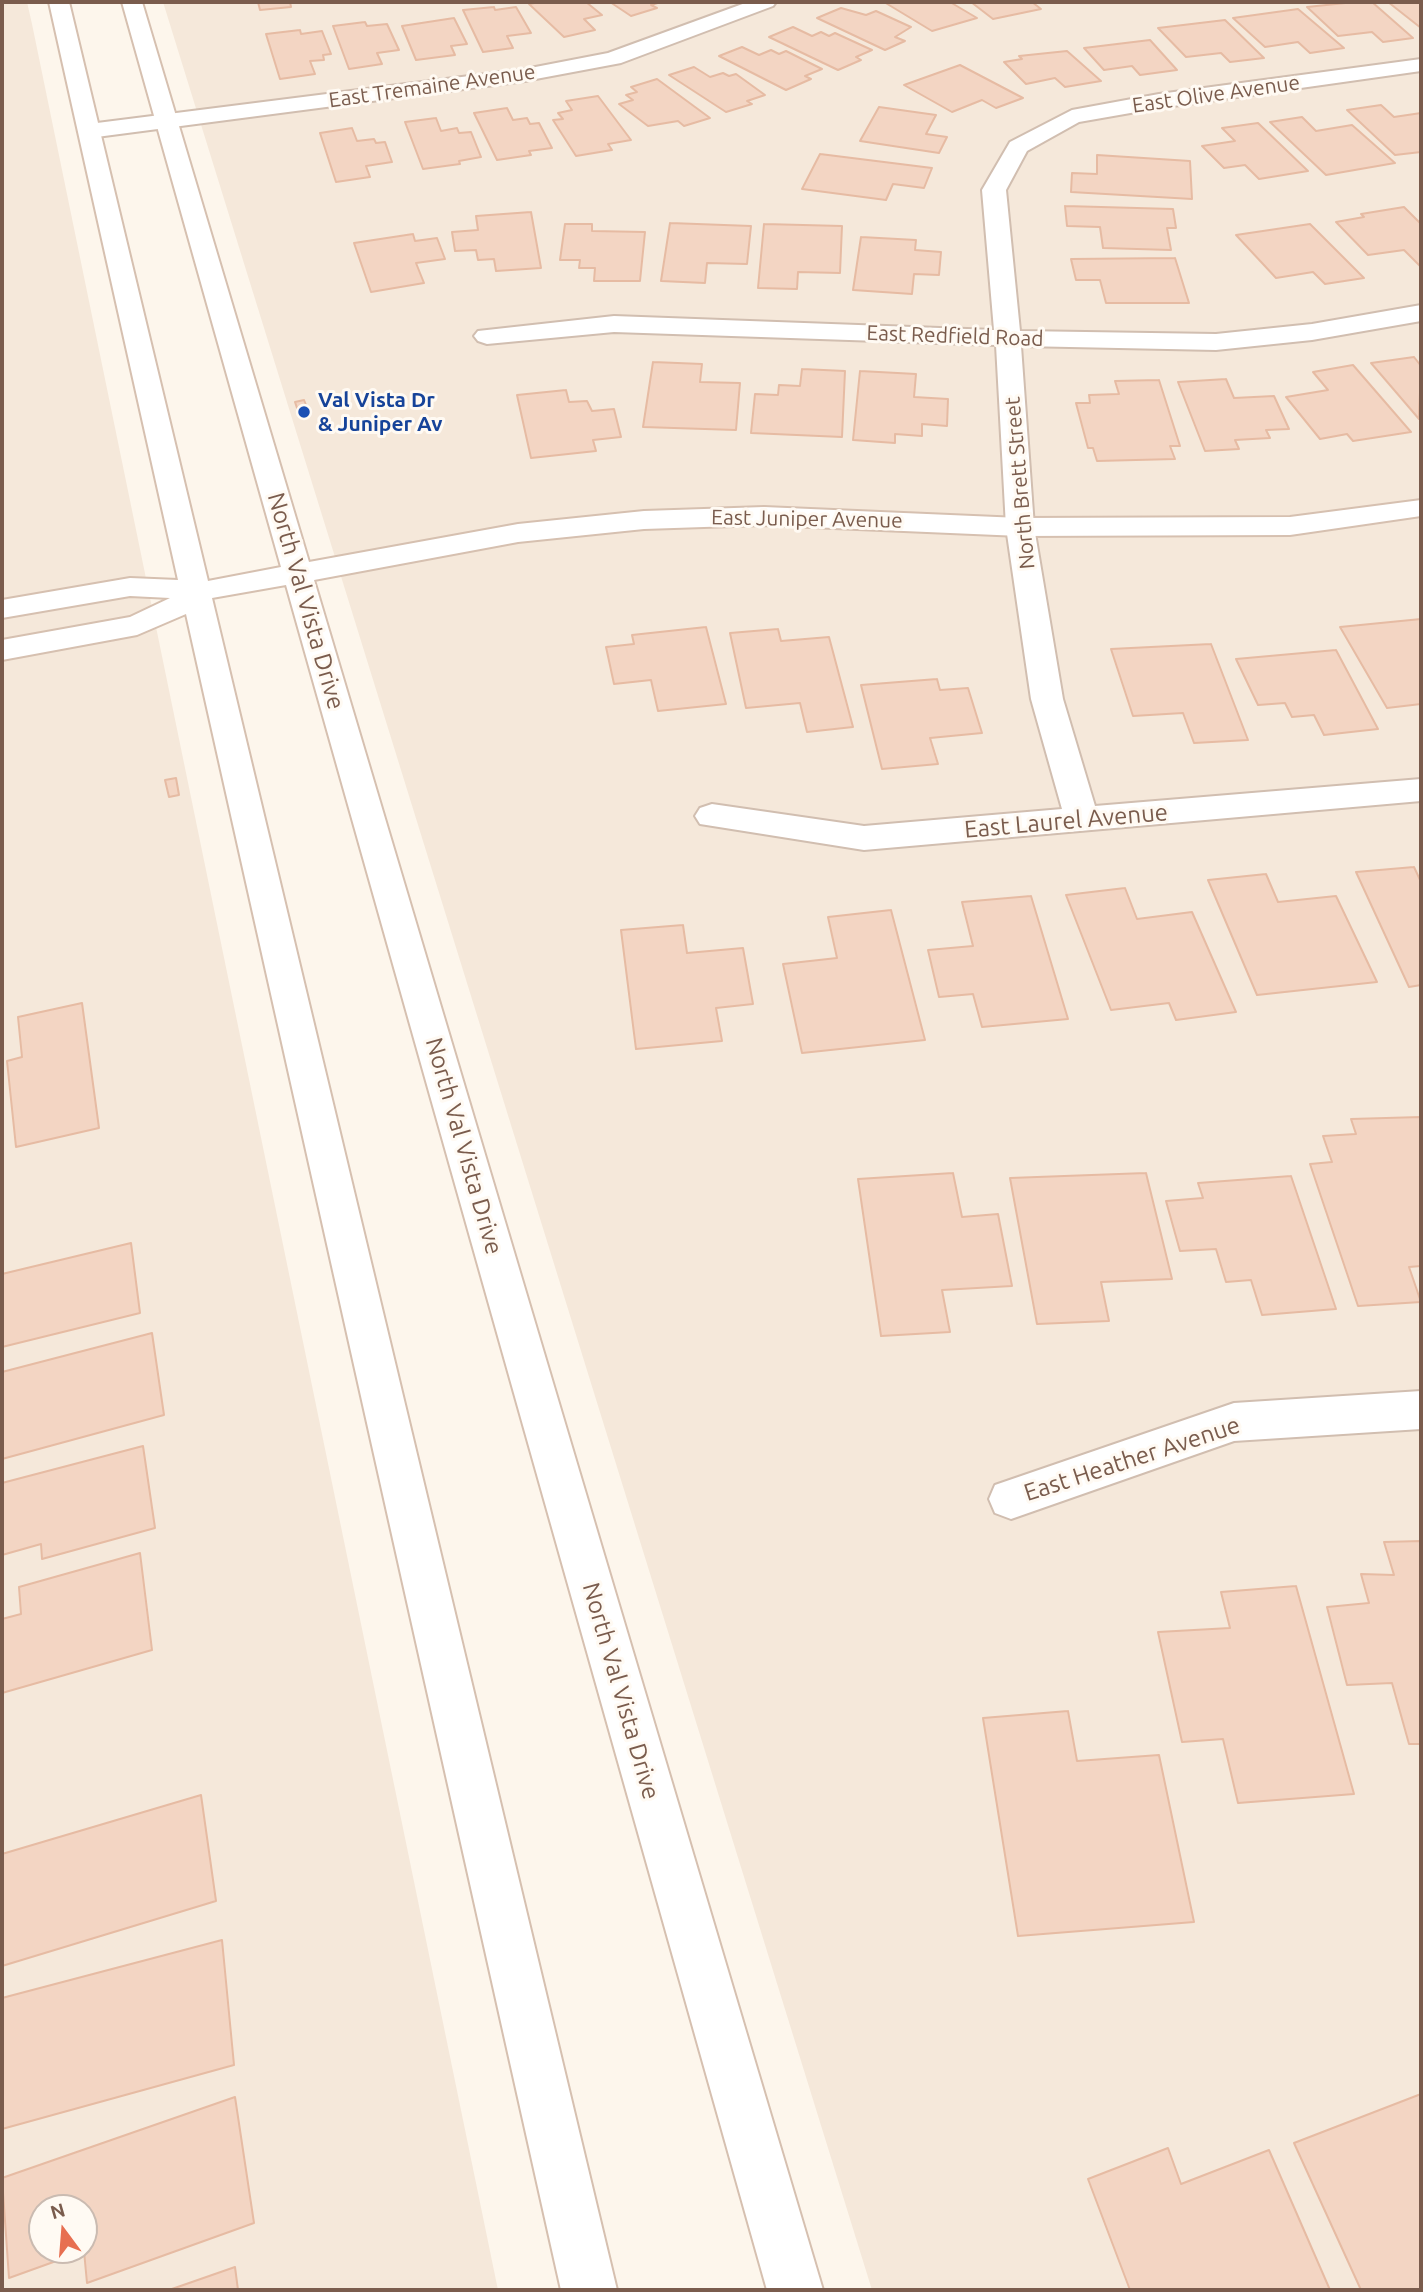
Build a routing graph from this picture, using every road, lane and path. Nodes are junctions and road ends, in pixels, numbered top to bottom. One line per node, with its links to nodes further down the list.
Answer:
1 (59, 2): 6 (street)
2 (132, 2): 5 (street, North Val Vista Drive)
3 (766, 2): 5 (street, East Tremaine Avenue)
4 (1421, 65): 7 (street, East Olive Avenue)
5 (166, 121): 6 (street, East Tremaine Avenue); 13 (street, North Val Vista Drive)
6 (89, 131): 14 (street)
7 (1018, 147): 10 (street, North Brett Street)
8 (1421, 313): 10 (street, East Redfield Road)
9 (487, 335): 10 (street, East Redfield Road)
10 (1008, 338): 12 (street, North Brett Street)
11 (1421, 508): 12 (street, East Juniper Avenue)
12 (1020, 527): 13 (street, East Juniper Avenue); 19 (street, North Brett Street)
13 (299, 574): 14 (street, East Juniper Avenue); 23 (street, North Val Vista Drive)
14 (197, 592): 15 (street, East Juniper Avenue); 16 (street, East Juniper Avenue); 22 (street)
15 (2, 609)
16 (2, 650)
17 (1421, 790): 19 (street, East Laurel Avenue)
18 (712, 816): 19 (street, East Laurel Avenue)
19 (1082, 820)
20 (1421, 1410): 21 (street, East Heather Avenue)
21 (1011, 1499)
22 (589, 2290)
23 (794, 2290)

